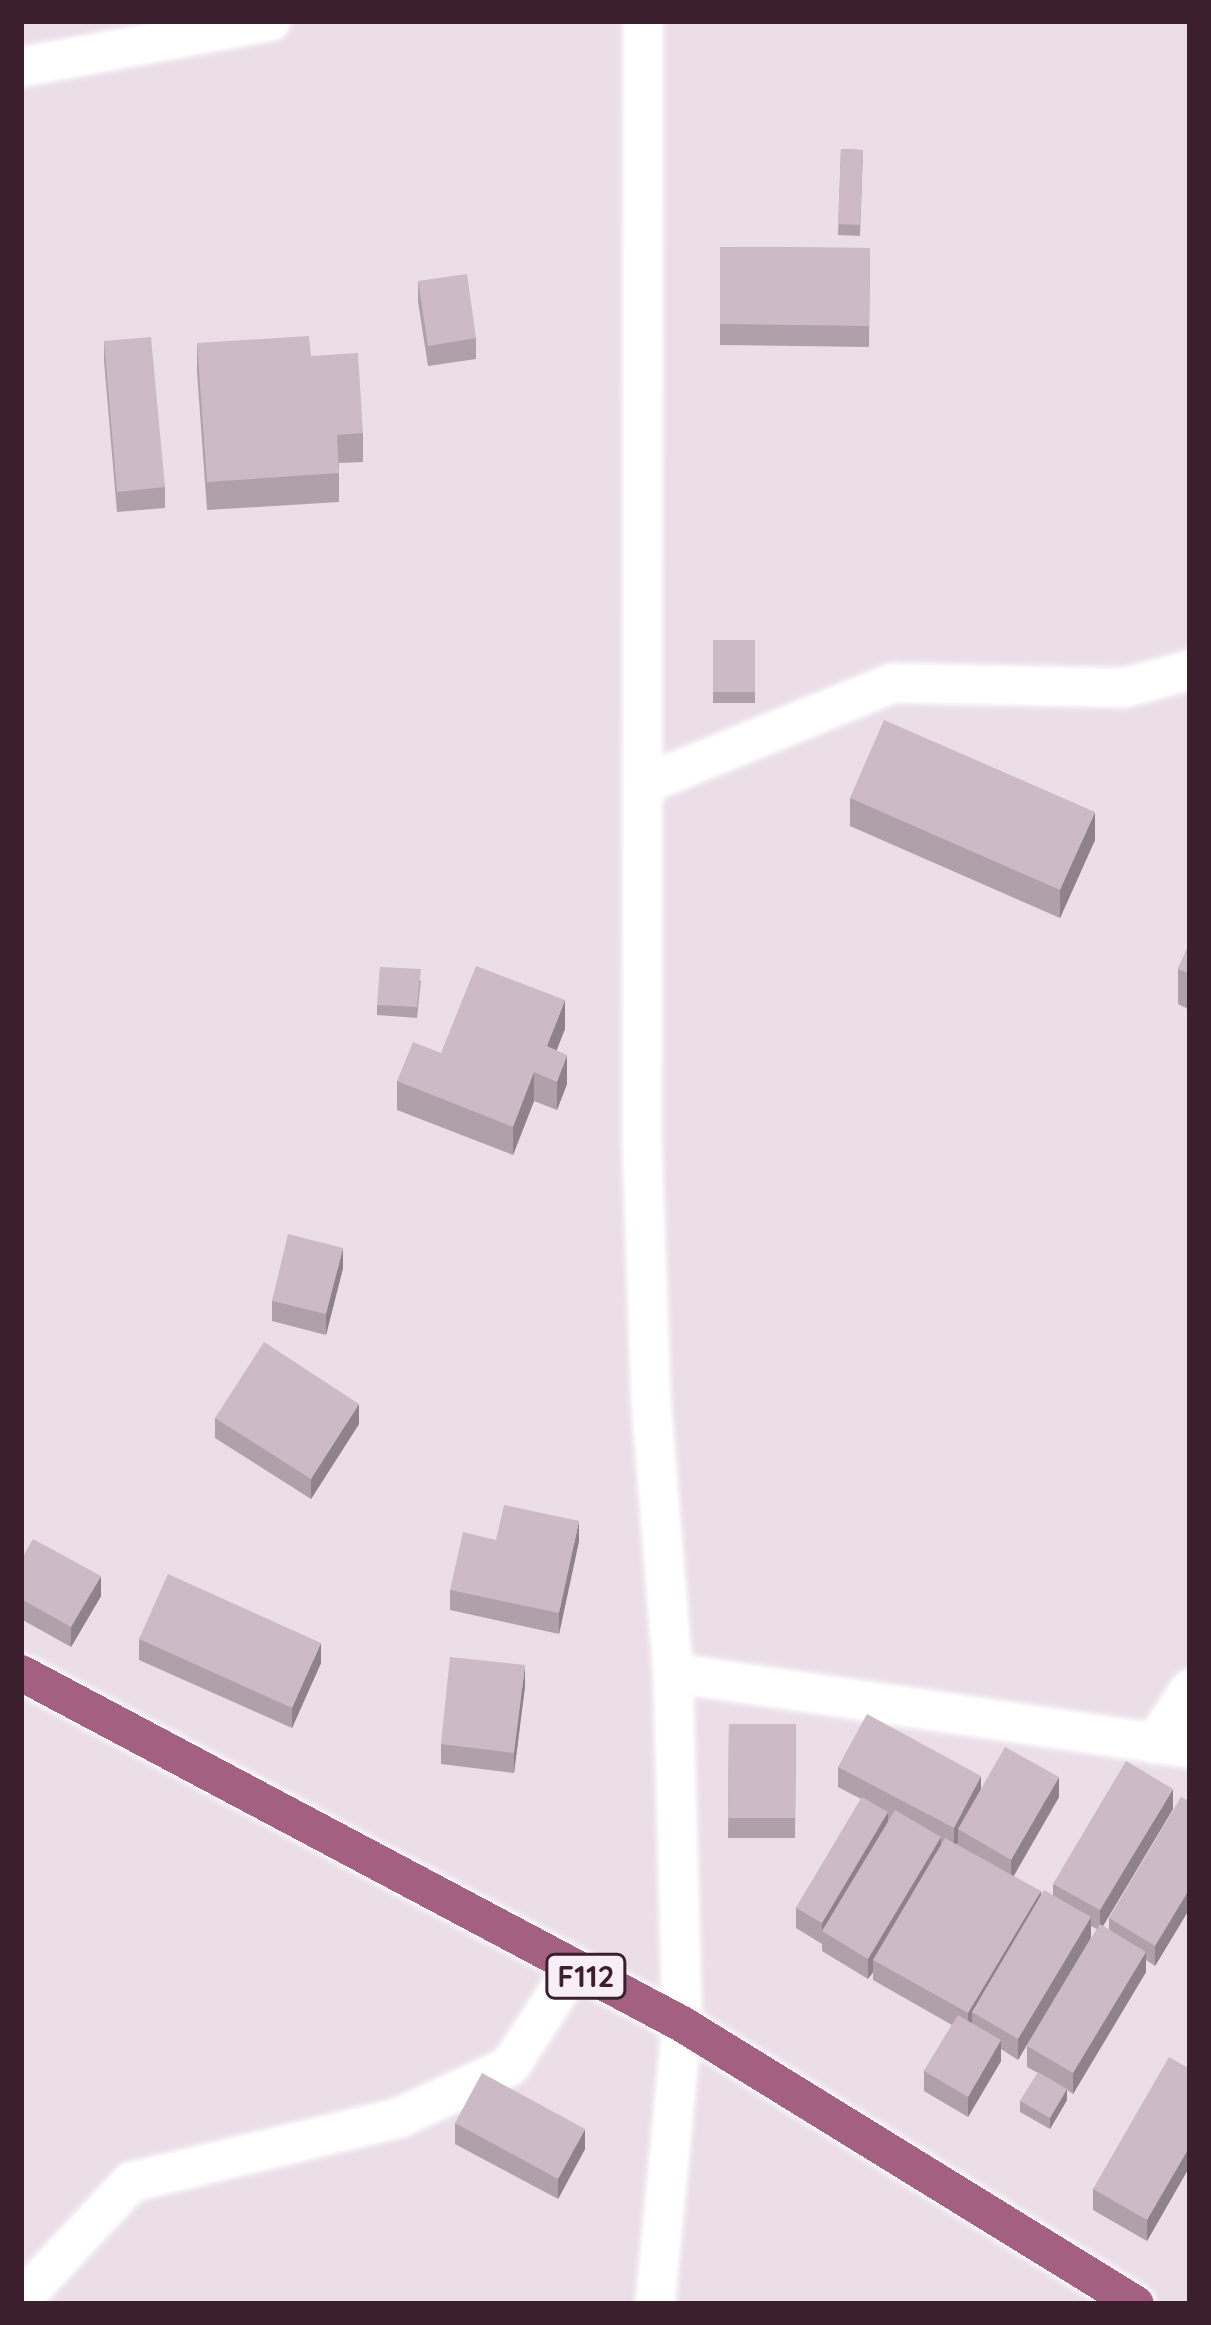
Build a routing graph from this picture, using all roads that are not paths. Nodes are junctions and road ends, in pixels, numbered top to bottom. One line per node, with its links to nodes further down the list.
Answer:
1 (271, 21): 3 (street)
2 (643, 21): 5 (street)
3 (21, 67)
4 (1190, 670): 5 (street)
5 (645, 784): 6 (street)
6 (673, 1672): 9 (street); 11 (street)
7 (21, 1673): 10 (main road, F112)
8 (1190, 1689): 9 (street)
9 (1172, 1746)
10 (573, 1969): 11 (main road, F112); 12 (street)
11 (682, 2024): 13 (street); 14 (main road, F112)
12 (21, 2300)
13 (655, 2304)
14 (1136, 2304)

